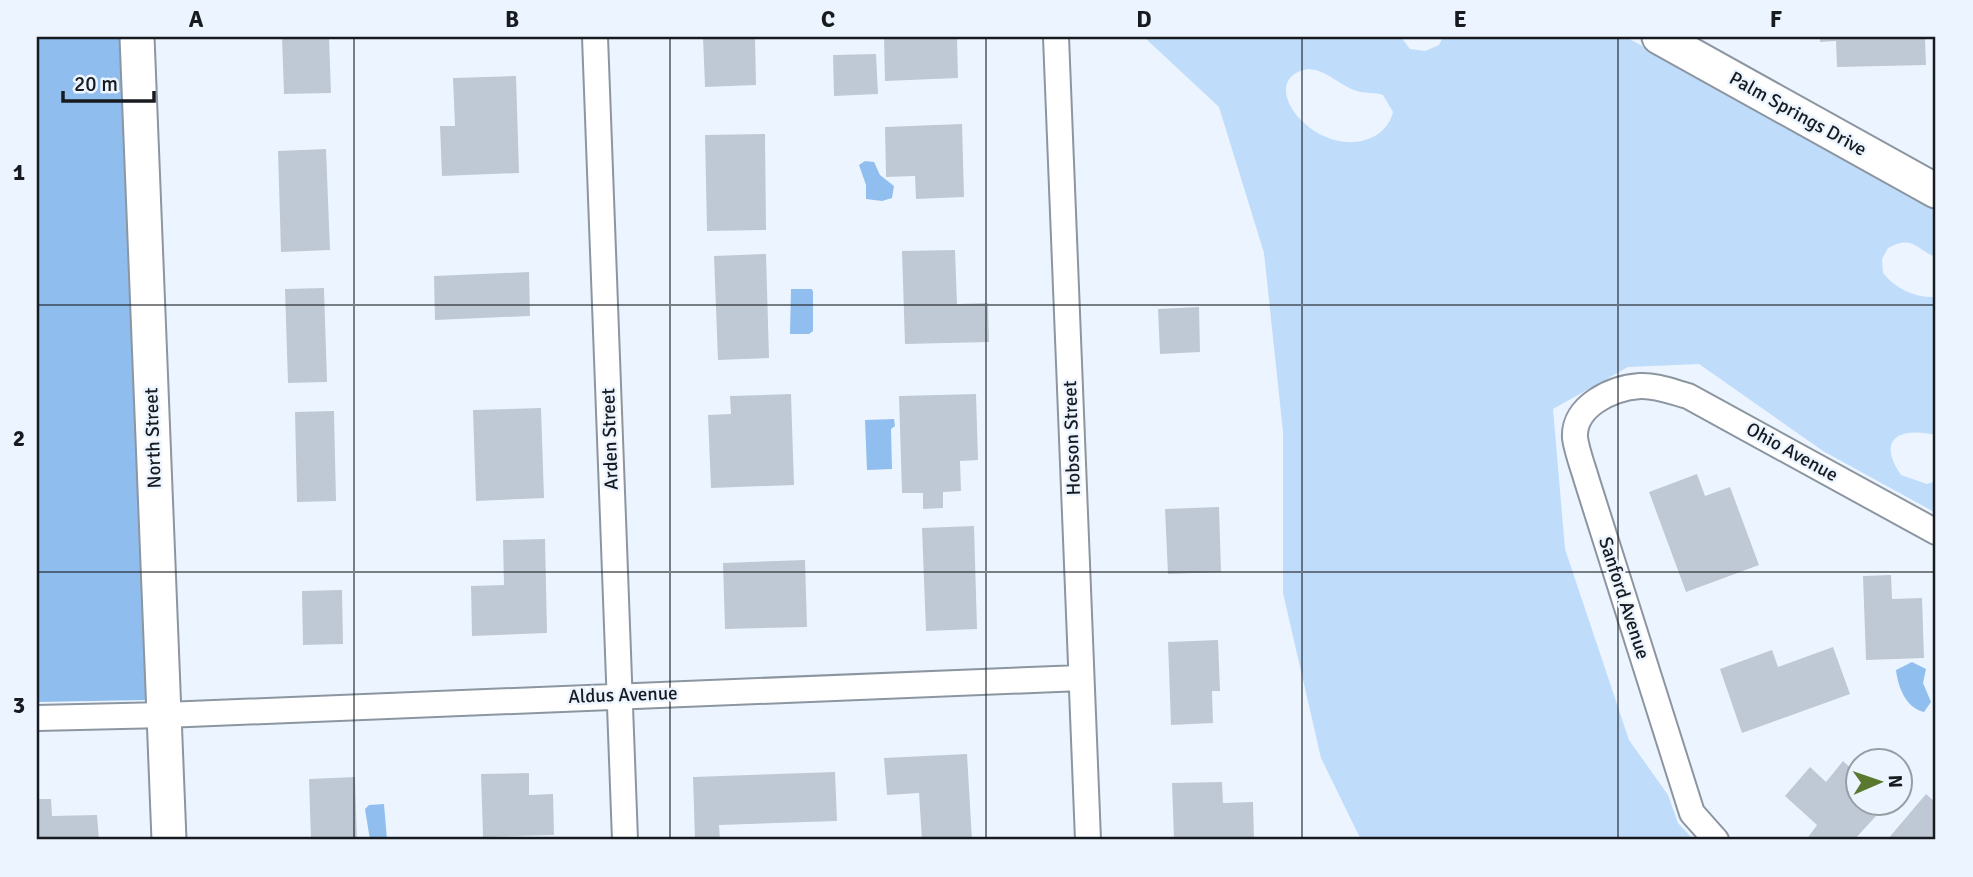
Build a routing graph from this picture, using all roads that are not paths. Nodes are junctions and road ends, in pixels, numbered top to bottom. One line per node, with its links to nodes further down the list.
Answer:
1 (137, 37): 10 (street, North Street)
2 (595, 37): 9 (street, Arden Street)
3 (1056, 37): 8 (street, Hobson Street)
4 (1659, 37): 5 (street, Palm Springs Drive)
5 (1936, 191)
6 (1642, 386): 7 (street, Ohio Avenue); 15 (street, Sanford Avenue)
7 (1936, 532)
8 (1082, 678): 9 (street, Aldus Avenue); 14 (street, Hobson Street)
9 (619, 695): 10 (street, Aldus Avenue); 13 (street, Arden Street)
10 (165, 715): 11 (street, Aldus Avenue); 12 (street, North Street)
11 (37, 718)
12 (169, 840)
13 (625, 840)
14 (1088, 840)
15 (1716, 840)

